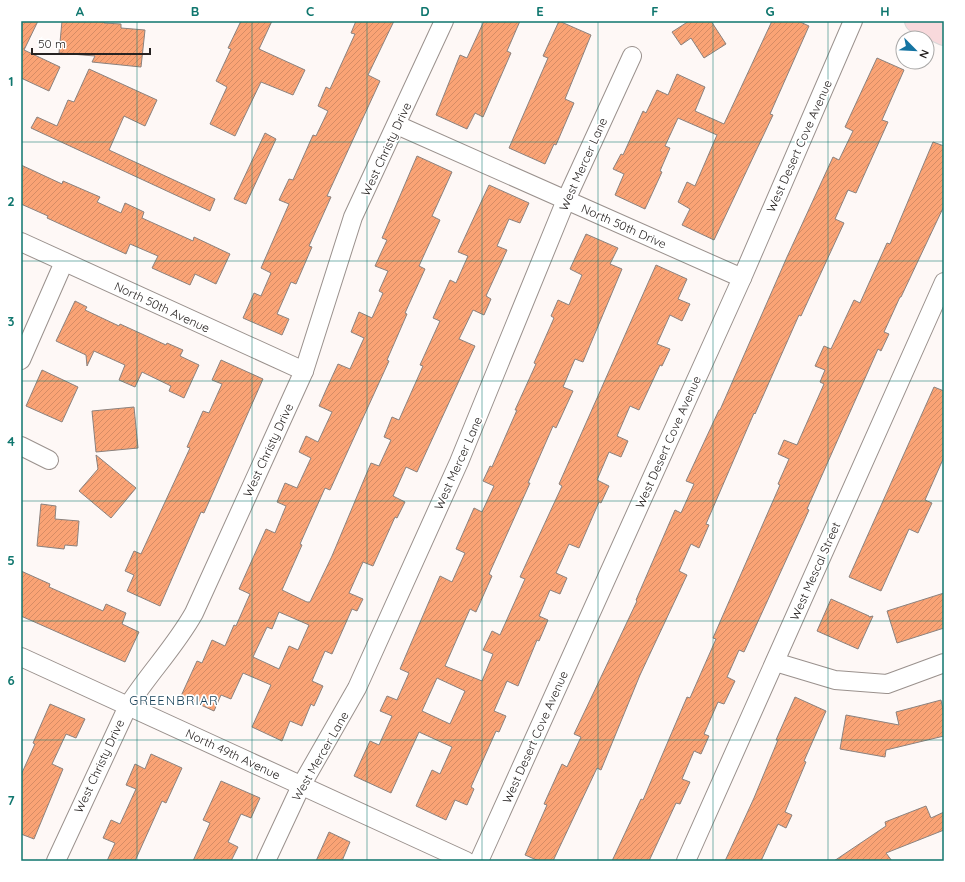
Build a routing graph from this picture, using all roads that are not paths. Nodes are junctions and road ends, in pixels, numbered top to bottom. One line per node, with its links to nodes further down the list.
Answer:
1 (444, 21): 6 (street, West Christy Drive)
2 (853, 21): 10 (street, West Desert Cove Avenue)
3 (916, 21): 4 (main road)
4 (944, 34)
5 (632, 56): 7 (street, West Mercer Lane)
6 (397, 125): 7 (street, North 50th Drive); 13 (street, West Christy Drive)
7 (566, 200): 10 (street, North 50th Drive); 20 (street, West Mercer Lane)
8 (21, 242): 9 (street, North 50th Avenue)
9 (64, 262): 12 (street); 13 (street, North 50th Avenue)
10 (742, 278): 24 (street, West Desert Cove Avenue)
11 (944, 282): 17 (street, West Mescal Street)
12 (21, 360)
13 (304, 371): 19 (street, West Christy Drive)
14 (21, 446): 15 (street)
15 (49, 460)
16 (21, 657): 19 (street, North 49th Avenue)
17 (775, 662): 18 (street); 25 (street, West Mescal Street)
18 (944, 663)
19 (128, 706): 20 (street, North 49th Avenue); 21 (street, West Christy Drive)
20 (301, 786): 22 (street, West Mercer Lane); 23 (street, North 49th Avenue)
21 (56, 861)
22 (266, 861)
23 (466, 861)
24 (479, 861)
25 (686, 861)

